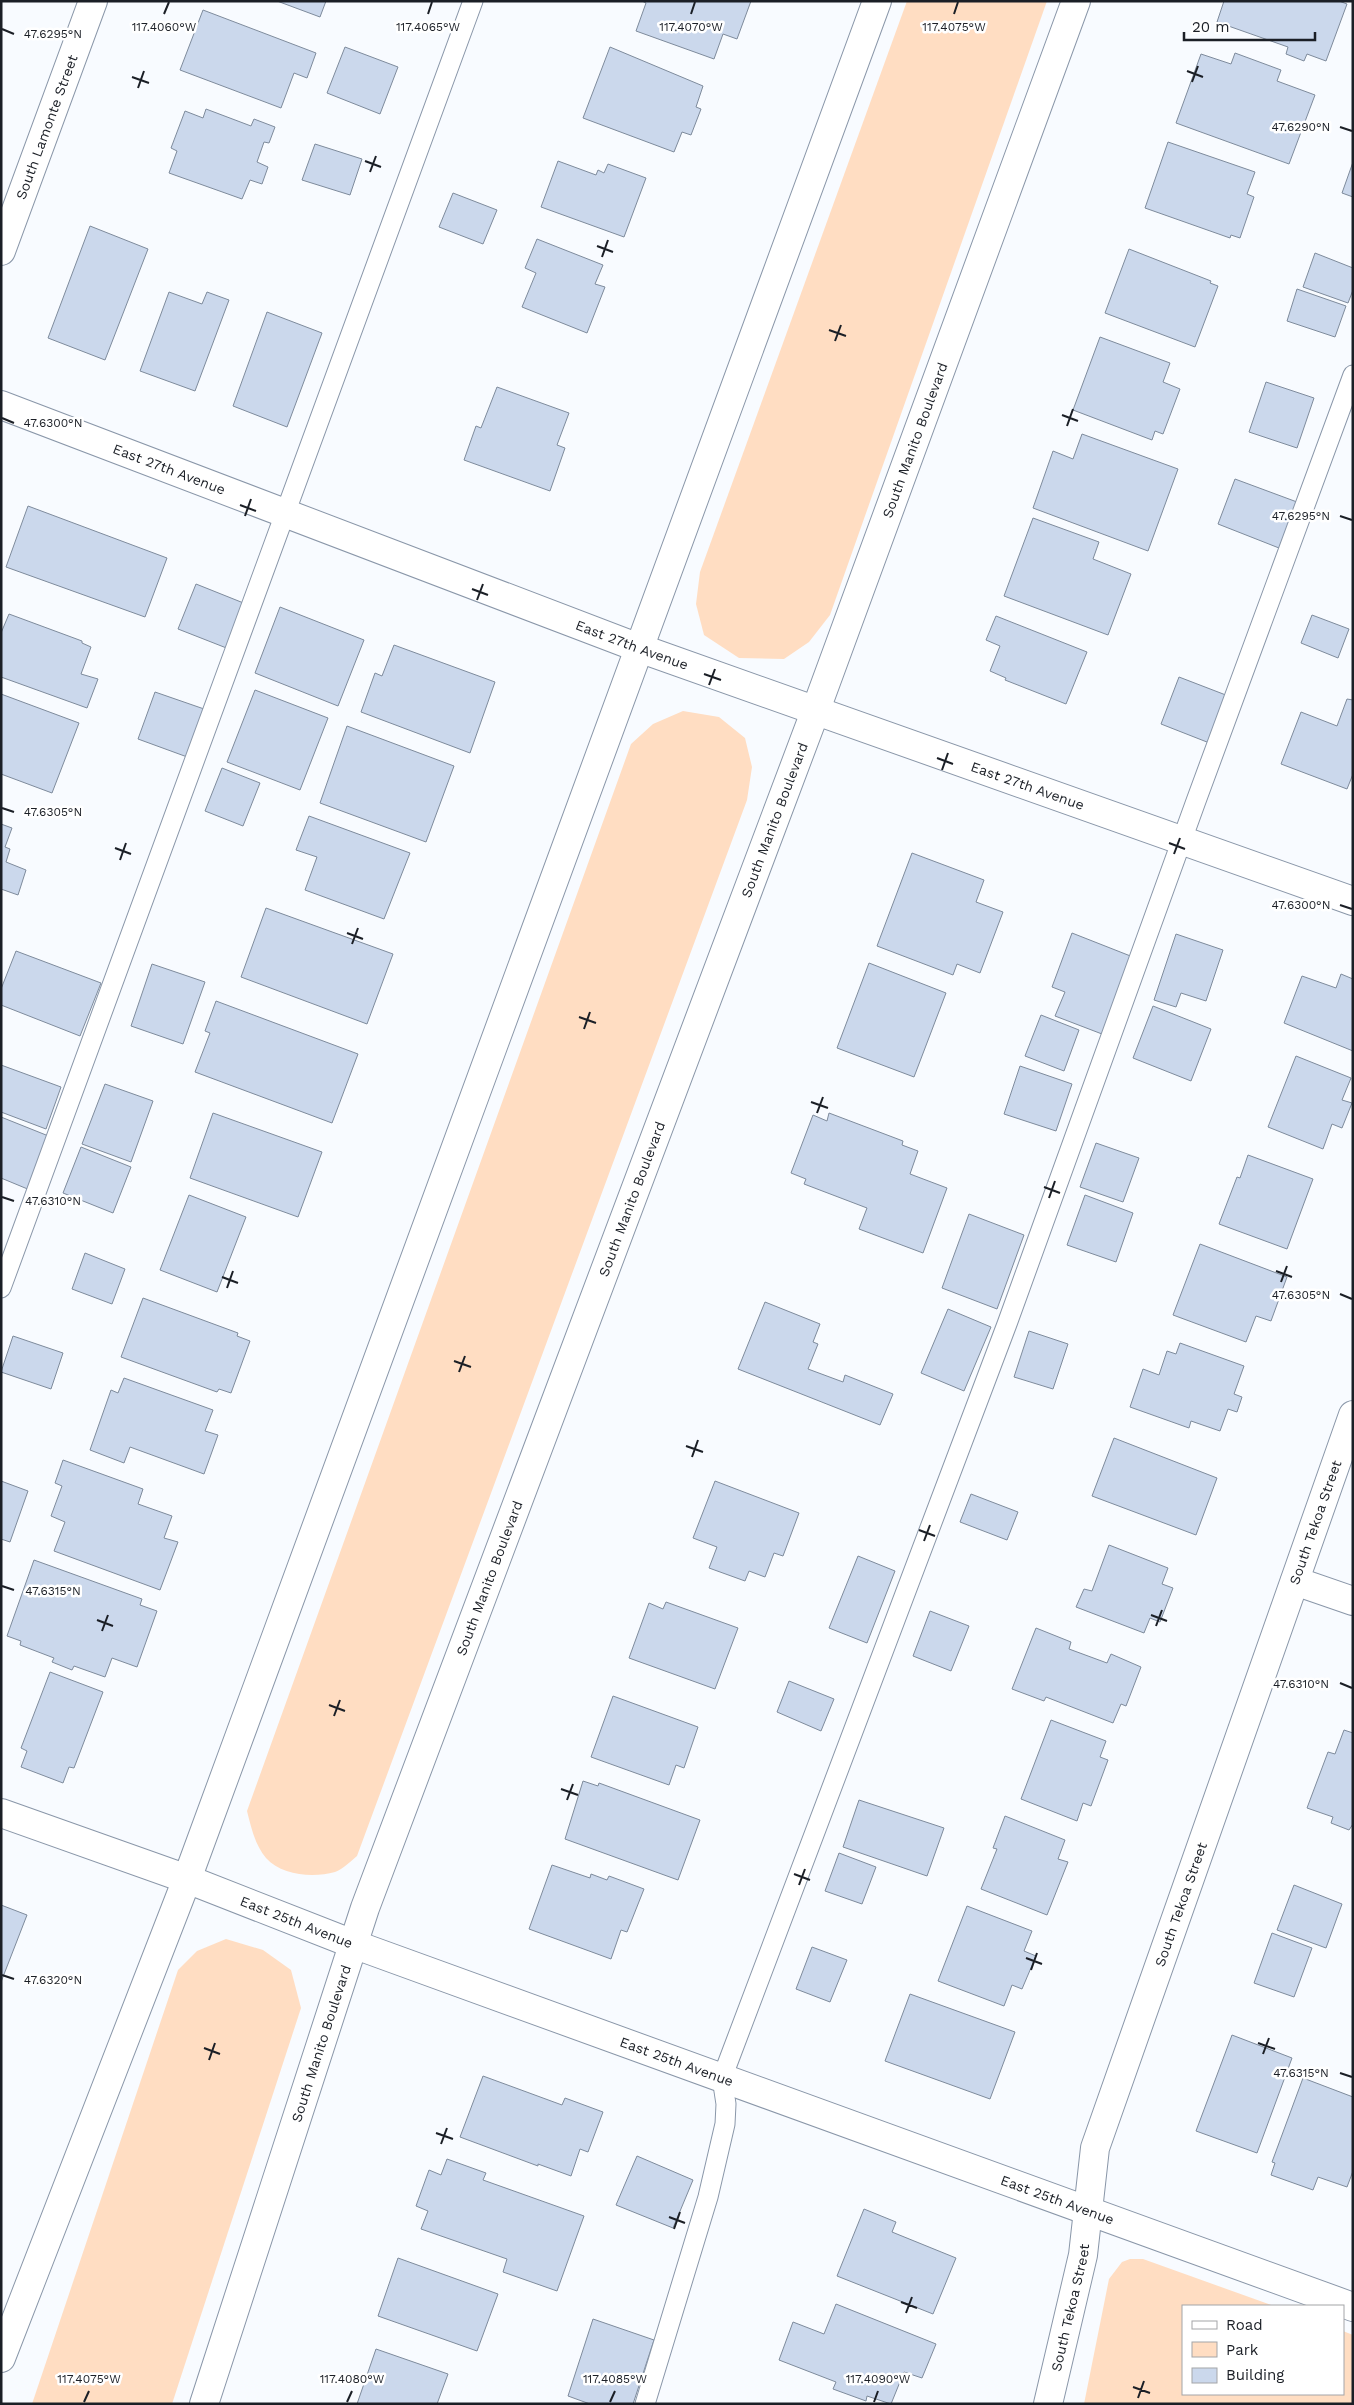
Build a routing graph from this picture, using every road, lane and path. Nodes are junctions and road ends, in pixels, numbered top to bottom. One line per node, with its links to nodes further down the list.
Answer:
1 (93, 1): 5 (street, South Lamonte Street)
2 (473, 1): 8 (lane)
3 (877, 1): 9 (street)
4 (1076, 1): 10 (street, South Manito Boulevard)
5 (1, 251)
6 (1353, 375): 11 (lane)
7 (1, 405): 8 (street, East 27th Avenue)
8 (286, 514): 9 (street, East 27th Avenue); 13 (lane)
9 (639, 648): 10 (street, East 27th Avenue); 18 (street)
10 (814, 712): 11 (street, East 27th Avenue); 19 (street, South Manito Boulevard)
11 (1181, 841): 12 (street, East 27th Avenue); 20 (lane)
12 (1353, 901)
13 (1, 1288)
14 (1353, 1415): 15 (street, South Tekoa Street)
15 (1295, 1581): 16 (street); 21 (street, South Tekoa Street)
16 (1353, 1601)
17 (1, 1813): 18 (street, East 25th Avenue)
18 (187, 1879): 19 (street, East 25th Avenue); 23 (street)
19 (353, 1944): 20 (street, East 25th Avenue); 24 (street, South Manito Boulevard)
20 (722, 2078): 21 (street, East 25th Avenue); 25 (lane)
21 (1086, 2211): 22 (street, East 25th Avenue); 26 (street, South Tekoa Street)
22 (1353, 2307)
23 (1, 2358)
24 (204, 2404)
25 (645, 2404)
26 (1048, 2404)

